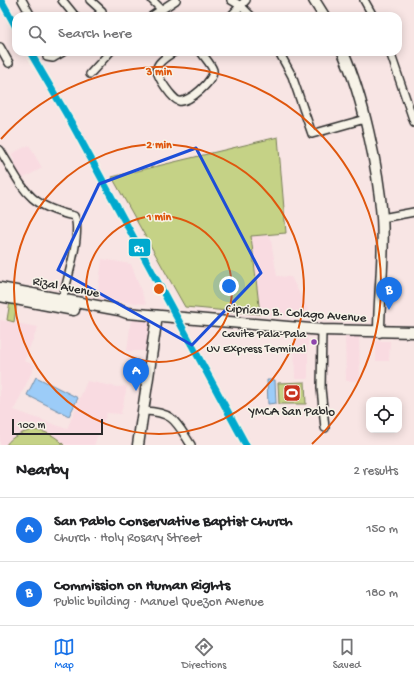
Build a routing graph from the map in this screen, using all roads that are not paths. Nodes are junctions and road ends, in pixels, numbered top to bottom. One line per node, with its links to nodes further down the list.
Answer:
1 (22, 0): 11 (street)
2 (62, 0): 12 (street)
3 (90, 0): 13 (street)
4 (152, 0): 10 (street)
5 (176, 0): 10 (street)
6 (231, 0): 9 (street)
7 (314, 0): 17 (main road)
8 (364, 0): 18 (street)
9 (243, 3): 15 (street); 16 (street)
10 (161, 9): 14 (street)
11 (28, 12)
12 (72, 12)
13 (98, 12)
14 (157, 12)
15 (234, 12)
16 (249, 12)
17 (322, 12)
18 (371, 12)
19 (0, 47): 26 (street)
20 (106, 56): 27 (street)
21 (169, 56): 22 (street)
22 (204, 56)
23 (281, 56): 28 (street)
24 (344, 56): 28 (main road)
25 (391, 56): 29 (street)
26 (8, 63)
27 (90, 74)
28 (365, 119): 32 (main road)
29 (414, 122)
30 (0, 150): 36 (street)
31 (414, 212): 32 (street)
32 (382, 218): 40 (main road)
33 (0, 288): 35 (main road, Rizal Avenue)
34 (0, 296): 35 (main road, Rizal Avenue)
35 (23, 296): 36 (main road, Rizal Avenue)
36 (64, 304): 37 (main road, Rizal Avenue)
37 (156, 316): 38 (main road, Rizal Avenue); 42 (main road)
38 (175, 317): 39 (main road, Cipriano B. Colago Avenue)
39 (322, 330): 40 (main road, Cipriano B. Colago Avenue); 43 (street)
40 (379, 332): 41 (main road, Cipriano B. Colago Avenue)
41 (414, 332)
42 (144, 411): 44 (main road); 45 (street)
43 (326, 428)
44 (138, 445)
45 (191, 445)

